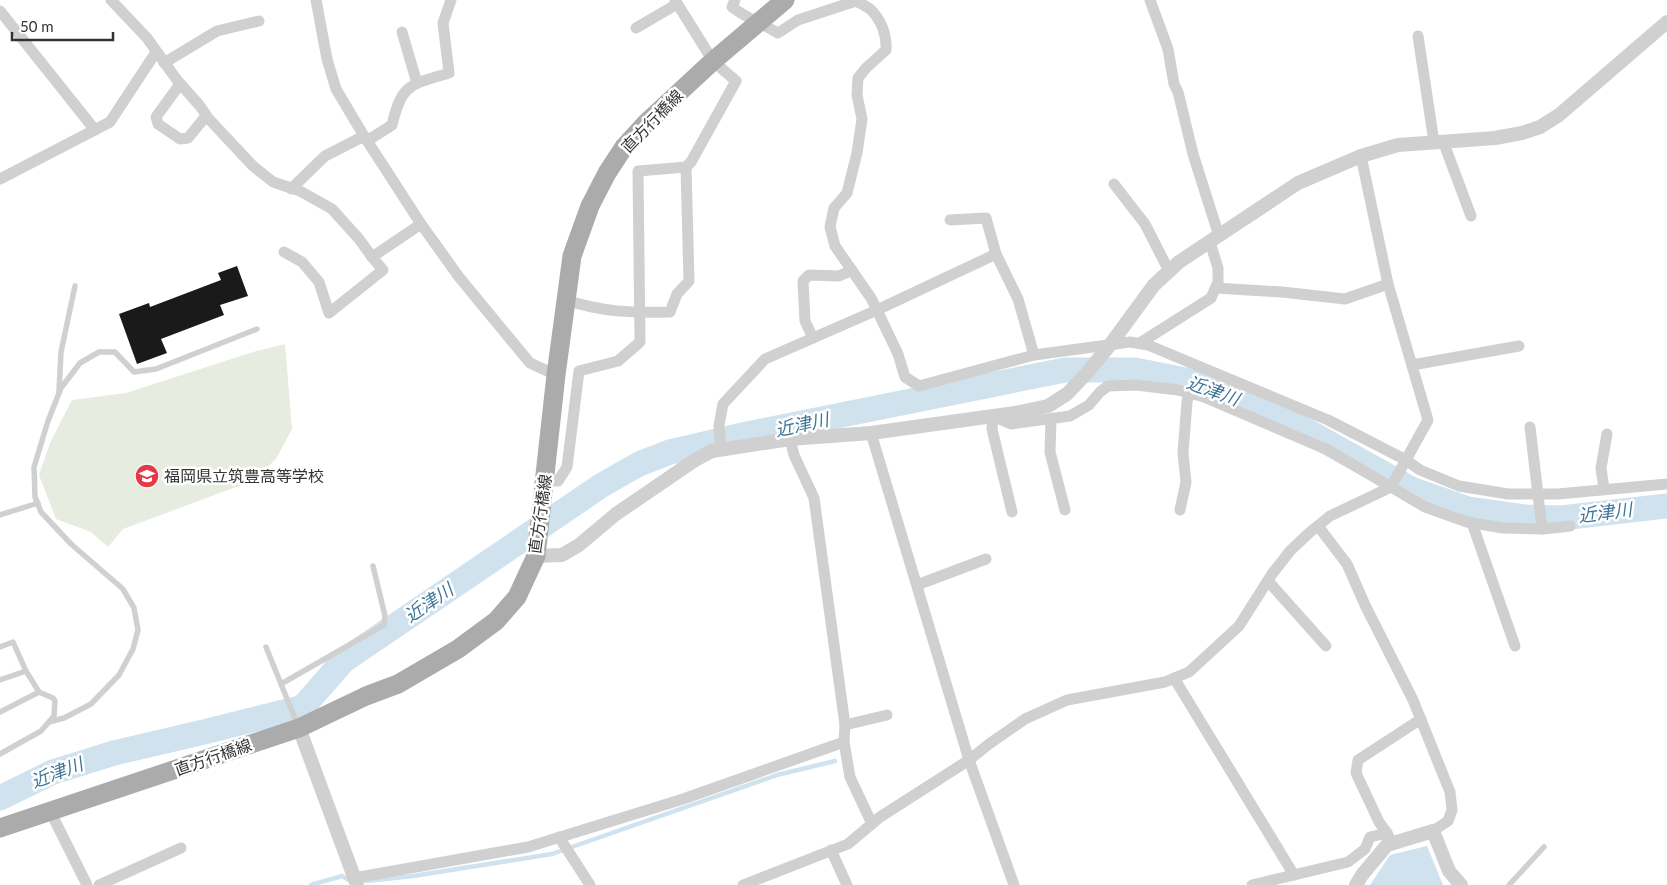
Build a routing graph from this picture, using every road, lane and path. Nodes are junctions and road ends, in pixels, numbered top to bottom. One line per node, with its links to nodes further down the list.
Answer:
1 (111, 0): 16 (street)
2 (316, 0): 23 (street)
3 (451, 0): 19 (street)
4 (735, 0): 11 (street)
5 (785, 0): 11 (main road, 直方行橋線)
6 (856, 0): 11 (street); 37 (street)
7 (1150, 0): 33 (street)
8 (676, 2): 13 (street); 17 (street)
9 (0, 11): 22 (street)
10 (259, 21): 18 (street)
11 (760, 22): 17 (main road, 直方行橋線)
12 (1667, 22): 24 (street)
13 (636, 28)
14 (402, 32): 19 (street)
15 (1418, 36): 24 (street)
16 (156, 52): 18 (street); 22 (street)
17 (713, 61): 26 (street); 42 (main road, 直方行橋線)
18 (164, 63): 20 (street)
19 (417, 83): 23 (street)
20 (180, 84): 21 (street); 21 (street)
21 (206, 116): 29 (street)
22 (95, 130): 27 (street)
23 (366, 139): 29 (street); 32 (street)
24 (1439, 142): 25 (street); 30 (street)
25 (1361, 156): 33 (street); 39 (street)
26 (686, 167): 44 (street); 44 (street)
27 (0, 180)
28 (1114, 184): 38 (street)
29 (291, 189): 36 (street)
30 (1471, 216)
31 (950, 220): 35 (street)
32 (421, 224): 36 (street); 52 (street)
33 (1214, 239): 38 (street); 41 (street)
34 (284, 252): 36 (street)
35 (996, 254): 43 (street); 50 (street)
36 (372, 257)
37 (852, 270): 43 (street); 46 (street)
38 (1169, 271): 48 (street)
39 (1388, 284): 41 (street); 51 (street)
40 (75, 286): 53 (lane)
41 (1216, 288): 47 (street)
42 (566, 300): 44 (street); 52 (main road, 直方行橋線)
43 (877, 310): 46 (street); 50 (street)
44 (639, 313): 63 (street)
45 (257, 329): 53 (lane)
46 (813, 338): 61 (street)
47 (1140, 344): 48 (street); 62 (street)
48 (1110, 345): 50 (street); 55 (street)
49 (1519, 346): 51 (street)
50 (1034, 354)
51 (1412, 366): 62 (street)
52 (556, 375): 63 (main road, 直方行橋線)
53 (59, 393): 68 (lane)
54 (1189, 393): 56 (street); 65 (street); 70 (street)
55 (993, 416): 56 (street); 58 (street); 71 (street)
56 (1051, 419): 69 (street)
57 (1530, 427): 67 (street)
58 (870, 432): 60 (street); 81 (street)
59 (1607, 434): 66 (street)
60 (790, 439): 61 (street); 95 (street)
61 (721, 450): 77 (street)
62 (1404, 464): 65 (street); 67 (street)
63 (545, 481): 77 (main road, 直方行橋線)
64 (1667, 484): 66 (street)
65 (1391, 487): 73 (street); 74 (street)
66 (1604, 489): 67 (street)
67 (1539, 497): 76 (street)
68 (38, 503): 72 (lane); 94 (lane)
69 (1065, 510)
70 (1180, 510)
71 (1012, 512)
72 (0, 515)
73 (1472, 523): 76 (street); 83 (street)
74 (1318, 526): 80 (street); 93 (street)
75 (1570, 526): 76 (street)
76 (1542, 527)
77 (536, 556): 96 (main road, 直方行橋線)
78 (986, 560): 81 (street)
79 (373, 566): 89 (lane)
80 (1268, 581): 82 (street); 87 (street)
81 (917, 585): 99 (street)
82 (1326, 646)
83 (1515, 646)
84 (0, 647): 86 (lane)
85 (266, 647): 89 (lane)
86 (26, 671): 88 (lane); 90 (lane)
87 (1174, 678): 99 (street); 109 (street)
88 (0, 680)
89 (281, 684): 96 (lane)
90 (39, 692): 91 (lane); 94 (lane)
91 (0, 712)
92 (887, 715): 95 (street)
93 (1421, 719): 103 (street); 105 (street)
94 (49, 722): 98 (lane)
95 (845, 725): 97 (street)
96 (299, 728): 100 (main road, 直方行橋線); 110 (street)
97 (844, 742): 101 (street); 104 (street)
98 (0, 754)
99 (969, 760): 101 (street); 116 (street)
100 (50, 811): 102 (main road, 直方行橋線); 111 (street)
101 (872, 824): 108 (street)
102 (0, 828)
103 (1433, 831): 105 (street); 119 (street)
104 (559, 837): 110 (street); 113 (street)
105 (1389, 838): 109 (street); 118 (street)
106 (1544, 847): 120 (lane)
107 (181, 848): 112 (street)
108 (831, 850): 114 (street); 115 (street)
109 (1294, 875): 117 (street)
110 (356, 881)
111 (87, 885)
112 (99, 885)
113 (590, 885)
114 (744, 885)
115 (847, 885)
116 (1014, 885)
117 (1252, 885)
118 (1356, 885)
119 (1461, 885)
120 (1509, 885)

